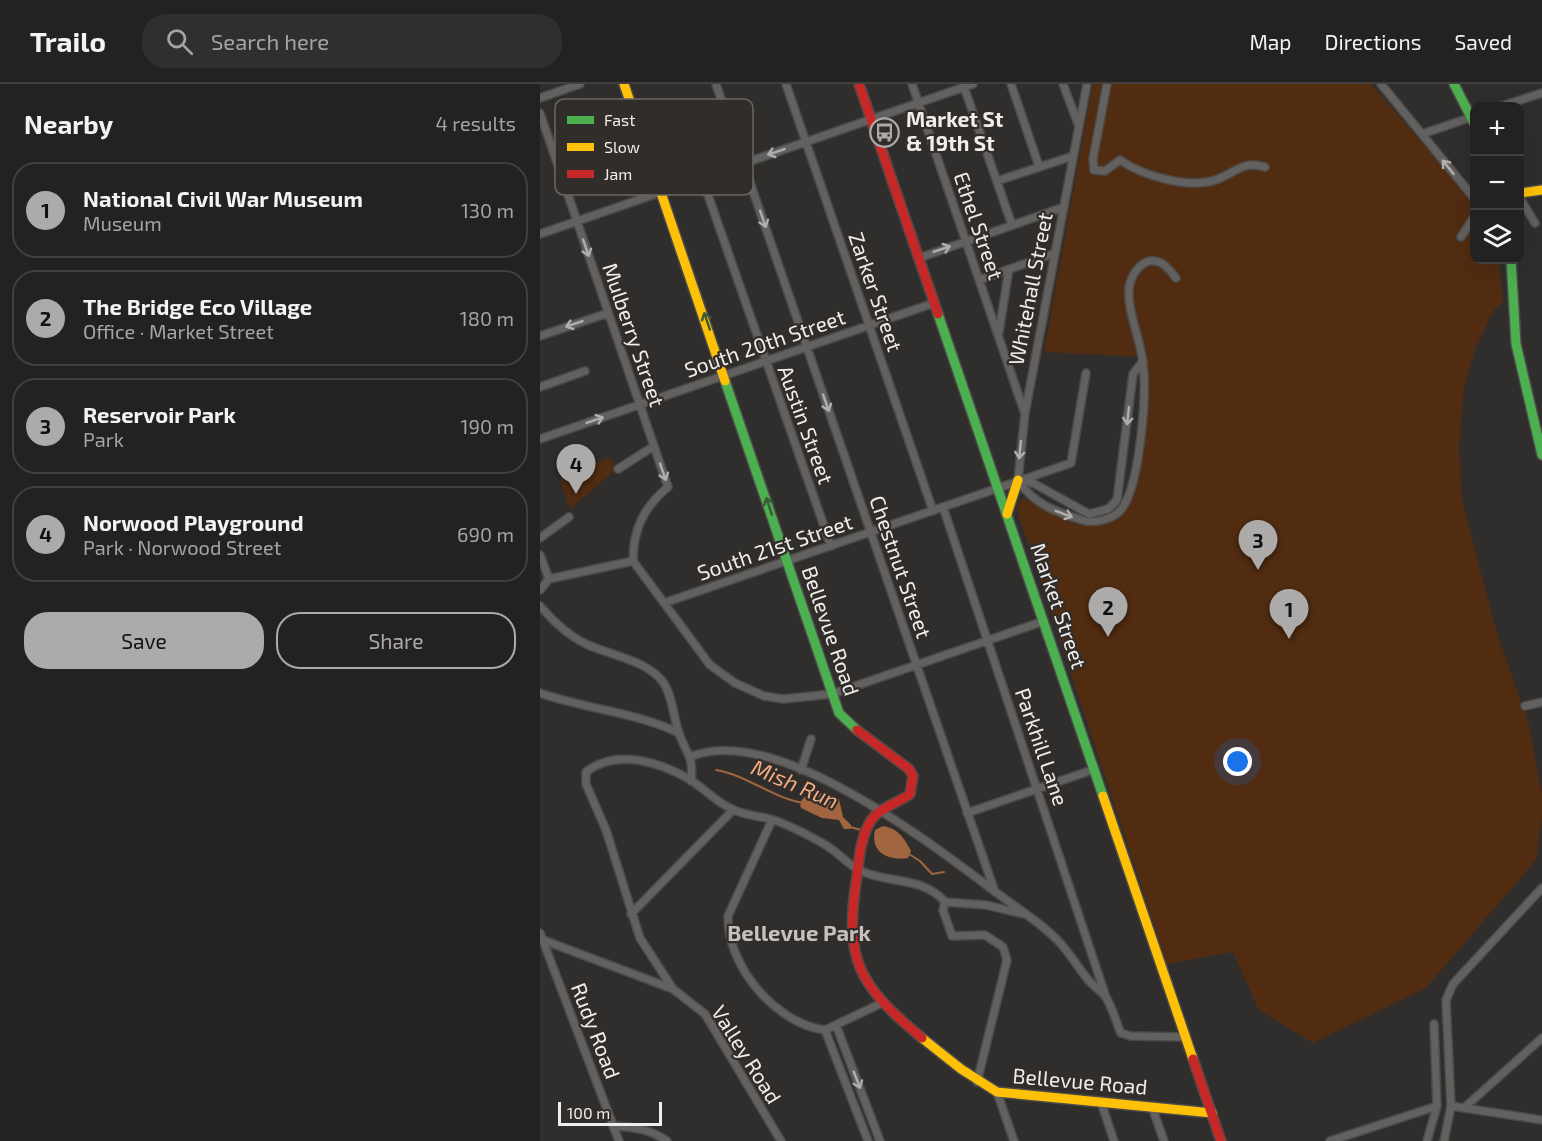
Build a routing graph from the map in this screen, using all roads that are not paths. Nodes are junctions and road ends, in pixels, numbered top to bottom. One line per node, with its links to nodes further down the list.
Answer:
1 (580, 84): 17 (street)
2 (624, 84): 18 (street, Bellevue Road)
3 (716, 84): 19 (street, Chestnut Street)
4 (786, 84): 28 (street, Zarker Street)
5 (859, 84): 24 (street, Market Street)
6 (912, 84): 21 (street, Ethel Street)
7 (973, 84): 15 (street)
8 (1011, 84): 32 (street)
9 (1064, 84): 26 (street)
10 (1087, 84): 26 (street, Whitehall Street)
11 (1107, 84): 33 (street)
12 (1381, 84): 27 (street)
13 (1454, 84): 23 (street)
14 (1540, 84): 16 (street)
15 (963, 86): 21 (street); 34 (street)
16 (1542, 92): 20 (street)
17 (540, 98)
18 (629, 99)
19 (721, 99)
20 (1513, 102)
21 (918, 103): 24 (street); 51 (street, Ethel Street)
22 (540, 113): 30 (street, Mulberry Street)
23 (1470, 113)
24 (871, 119): 28 (street); 53 (street, Market Street)
25 (1470, 120): 27 (street)
26 (1078, 125): 29 (street, Whitehall Street)
27 (1422, 134): 38 (street, one-way to 27)
28 (806, 142): 31 (street, one-way to 31); 60 (street, Zarker Street)
29 (1073, 156): 32 (street); 44 (street, Whitehall Street)
30 (555, 157)
31 (753, 160)
32 (1039, 166): 34 (street)
33 (1265, 167)
34 (997, 181): 48 (street)
35 (753, 189): 63 (street, Chestnut Street, one-way to 63)
36 (1542, 190): 37 (street)
37 (1524, 192)
38 (1470, 193)
39 (568, 195): 45 (street, Mulberry Street)
40 (652, 195): 45 (street)
41 (664, 195): 68 (street, Bellevue Road, one-way to 41)
42 (708, 195): 64 (street, Austin Street)
43 (1524, 205): 47 (street)
44 (1064, 207): 48 (street); 52 (street, Whitehall Street)
45 (577, 221): 49 (street); 59 (street, Mulberry Street, one-way to 59)
46 (1470, 223): 50 (street)
47 (1534, 223)
48 (1012, 225): 51 (street)
49 (540, 234)
50 (1461, 237)
51 (966, 241): 53 (street, one-way to 51); 57 (street, Ethel Street)
52 (1055, 253): 55 (street); 71 (street, Whitehall Street)
53 (918, 258): 58 (street, Market Street)
54 (1510, 264): 74 (street)
55 (1009, 270): 57 (street); 61 (street)
56 (1176, 278): 65 (street)
57 (979, 280): 61 (street, Ethel Street)
58 (934, 303): 60 (street, South 20th Street); 77 (street, Market Street)
59 (608, 313): 62 (street, one-way to 62); 70 (street, Mulberry Street)
60 (869, 325): 63 (street, South 20th Street); 79 (street, Zarker Street)
61 (998, 334): 71 (street, Ethel Street)
62 (540, 336)
63 (807, 347): 64 (street, South 20th Street); 82 (street, Chestnut Street, one-way to 82)
64 (765, 361): 68 (street, South 20th Street); 84 (street, Austin Street)
65 (1143, 361): 76 (street, one-way to 76); 76 (street, one-way to 65)
66 (585, 371): 69 (street)
67 (1086, 373): 76 (street)
68 (725, 375): 70 (street, South 20th Street); 87 (street, Bellevue Road, one-way to 68)
69 (540, 387)
70 (640, 405): 72 (street, South 20th Street, one-way to 70); 73 (street, Mulberry Street)
71 (1025, 413): 76 (street, Whitehall Street, one-way to 76)
72 (540, 439)
73 (654, 446): 75 (street); 86 (street, Mulberry Street, one-way to 86)
74 (1542, 455)
75 (618, 470)
76 (1018, 480): 77 (street); 80 (street)
77 (998, 488): 78 (street, South 21st Street); 80 (street, Market Street)
78 (943, 507): 79 (street, South 21st Street); 93 (street, Parkhill Lane)
79 (933, 511): 82 (street, South 21st Street)
80 (1007, 514): 92 (street, Market Street)
81 (569, 517): 83 (street)
82 (871, 532): 84 (street, South 21st Street); 94 (street, Chestnut Street)
83 (540, 538)
84 (831, 546): 87 (street, South 21st Street)
85 (540, 555): 88 (street)
86 (633, 561): 88 (street); 90 (street)
87 (787, 562): 90 (street, South 21st Street); 96 (street, Bellevue Road)
88 (549, 579): 89 (street)
89 (540, 590)
90 (664, 603): 96 (street)
91 (540, 606): 99 (street)
92 (1044, 621): 93 (street); 103 (street, Market Street)
93 (986, 641): 94 (street); 105 (street, Parkhill Lane)
94 (917, 666): 96 (street); 108 (street, Chestnut Street)
95 (540, 693): 99 (street)
96 (832, 694): 107 (street, Bellevue Road)
97 (1542, 702): 98 (street)
98 (1525, 706)
99 (679, 733): 101 (street)
100 (812, 740): 102 (street)
101 (692, 756): 102 (street); 104 (street)
102 (801, 770): 107 (street)
103 (1095, 770): 105 (street); 123 (street, Market Street)
104 (691, 781): 106 (street); 114 (street)
105 (1038, 789): 108 (street); 118 (street, Parkhill Lane)
106 (733, 810): 109 (street); 114 (street)
107 (882, 811): 110 (street, Bellevue Road); 112 (street)
108 (968, 813): 112 (street, Chestnut Street)
109 (772, 820): 110 (street); 122 (street)
110 (858, 870): 113 (street); 119 (street, Bellevue Road)
111 (1542, 888): 129 (street)
112 (995, 892): 115 (street)
113 (945, 902): 115 (street); 125 (street)
114 (631, 914): 117 (street)
115 (1024, 914): 118 (street)
116 (541, 937): 117 (street, Valley Road); 134 (street, Rudy Road)
117 (673, 990): 137 (street, Valley Road)
118 (1107, 997): 123 (street)
119 (882, 1003): 121 (street); 125 (street, Bellevue Road)
120 (1434, 1024): 128 (street)
121 (836, 1025): 122 (street); 139 (street, one-way to 139)
122 (825, 1030): 138 (street)
123 (1185, 1037): 132 (street, Market Street)
124 (1542, 1038): 131 (street)
125 (978, 1082): 126 (street, Bellevue Road)
126 (997, 1092): 127 (street, Bellevue Road); 140 (street)
127 (1101, 1101): 130 (street, Bellevue Road); 141 (street)
128 (1437, 1106): 144 (street); 145 (street)
129 (1451, 1106): 131 (street); 146 (street)
130 (1152, 1107): 132 (street, Bellevue Road); 142 (street)
131 (1464, 1108): 133 (street)
132 (1212, 1113): 143 (street, Market Street)
133 (1542, 1120)
134 (613, 1126): 135 (street, Rudy Road); 136 (street)
135 (619, 1141)
136 (667, 1141)
137 (781, 1141)
138 (868, 1141)
139 (880, 1141)
140 (1014, 1141)
141 (1114, 1141)
142 (1164, 1141)
143 (1221, 1141)
144 (1330, 1141)
145 (1427, 1141)
146 (1444, 1141)

